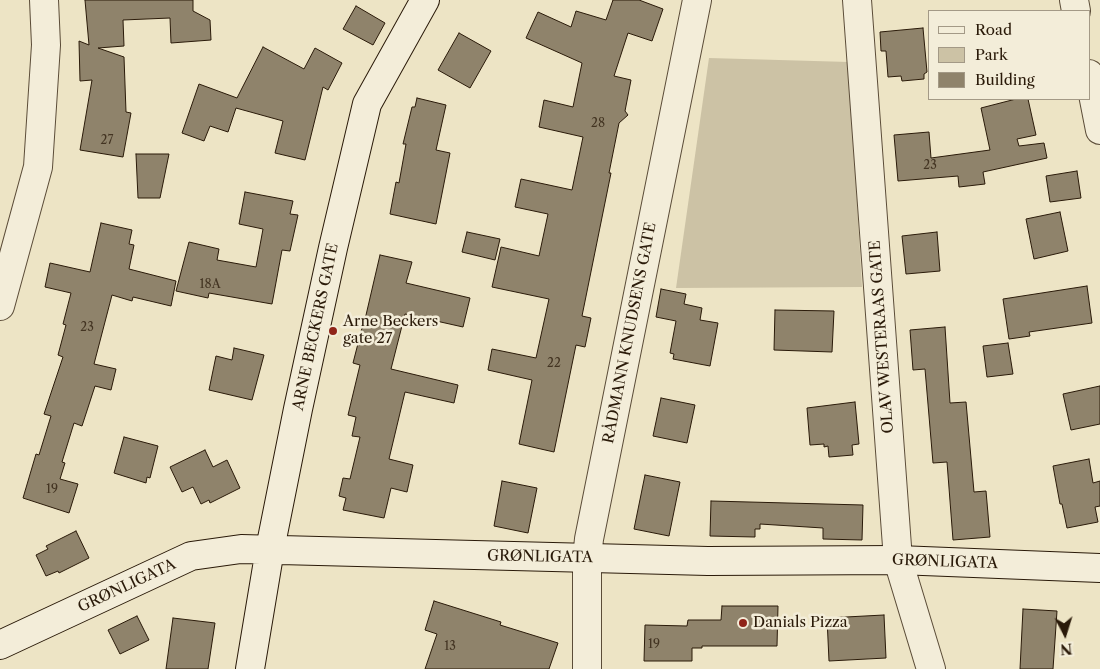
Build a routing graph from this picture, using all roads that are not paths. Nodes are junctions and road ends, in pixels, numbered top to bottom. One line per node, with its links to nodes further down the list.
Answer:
1 (44, 0): 7 (main road)
2 (425, 0): 8 (main road, ARNE BECKERS GATE)
3 (697, 0): 9 (main road, RÅDMANN KNUDSENS GATE)
4 (857, 0): 10 (main road, OLAV WESTERAAS GATE)
5 (1090, 79): 6 (main road)
6 (1100, 130)
7 (0, 306)
8 (270, 550): 9 (main road, GRØNLIGATA); 12 (main road, GRØNLIGATA); 13 (main road, ARNE BECKERS GATE)
9 (587, 558): 10 (main road, GRØNLIGATA); 14 (main road, RÅDMANN KNUDSENS GATE)
10 (898, 560): 11 (main road, GRØNLIGATA); 15 (main road, OLAV WESTERAAS GATE)
11 (1100, 568)
12 (0, 645)
13 (250, 669)
14 (587, 669)
15 (931, 669)

